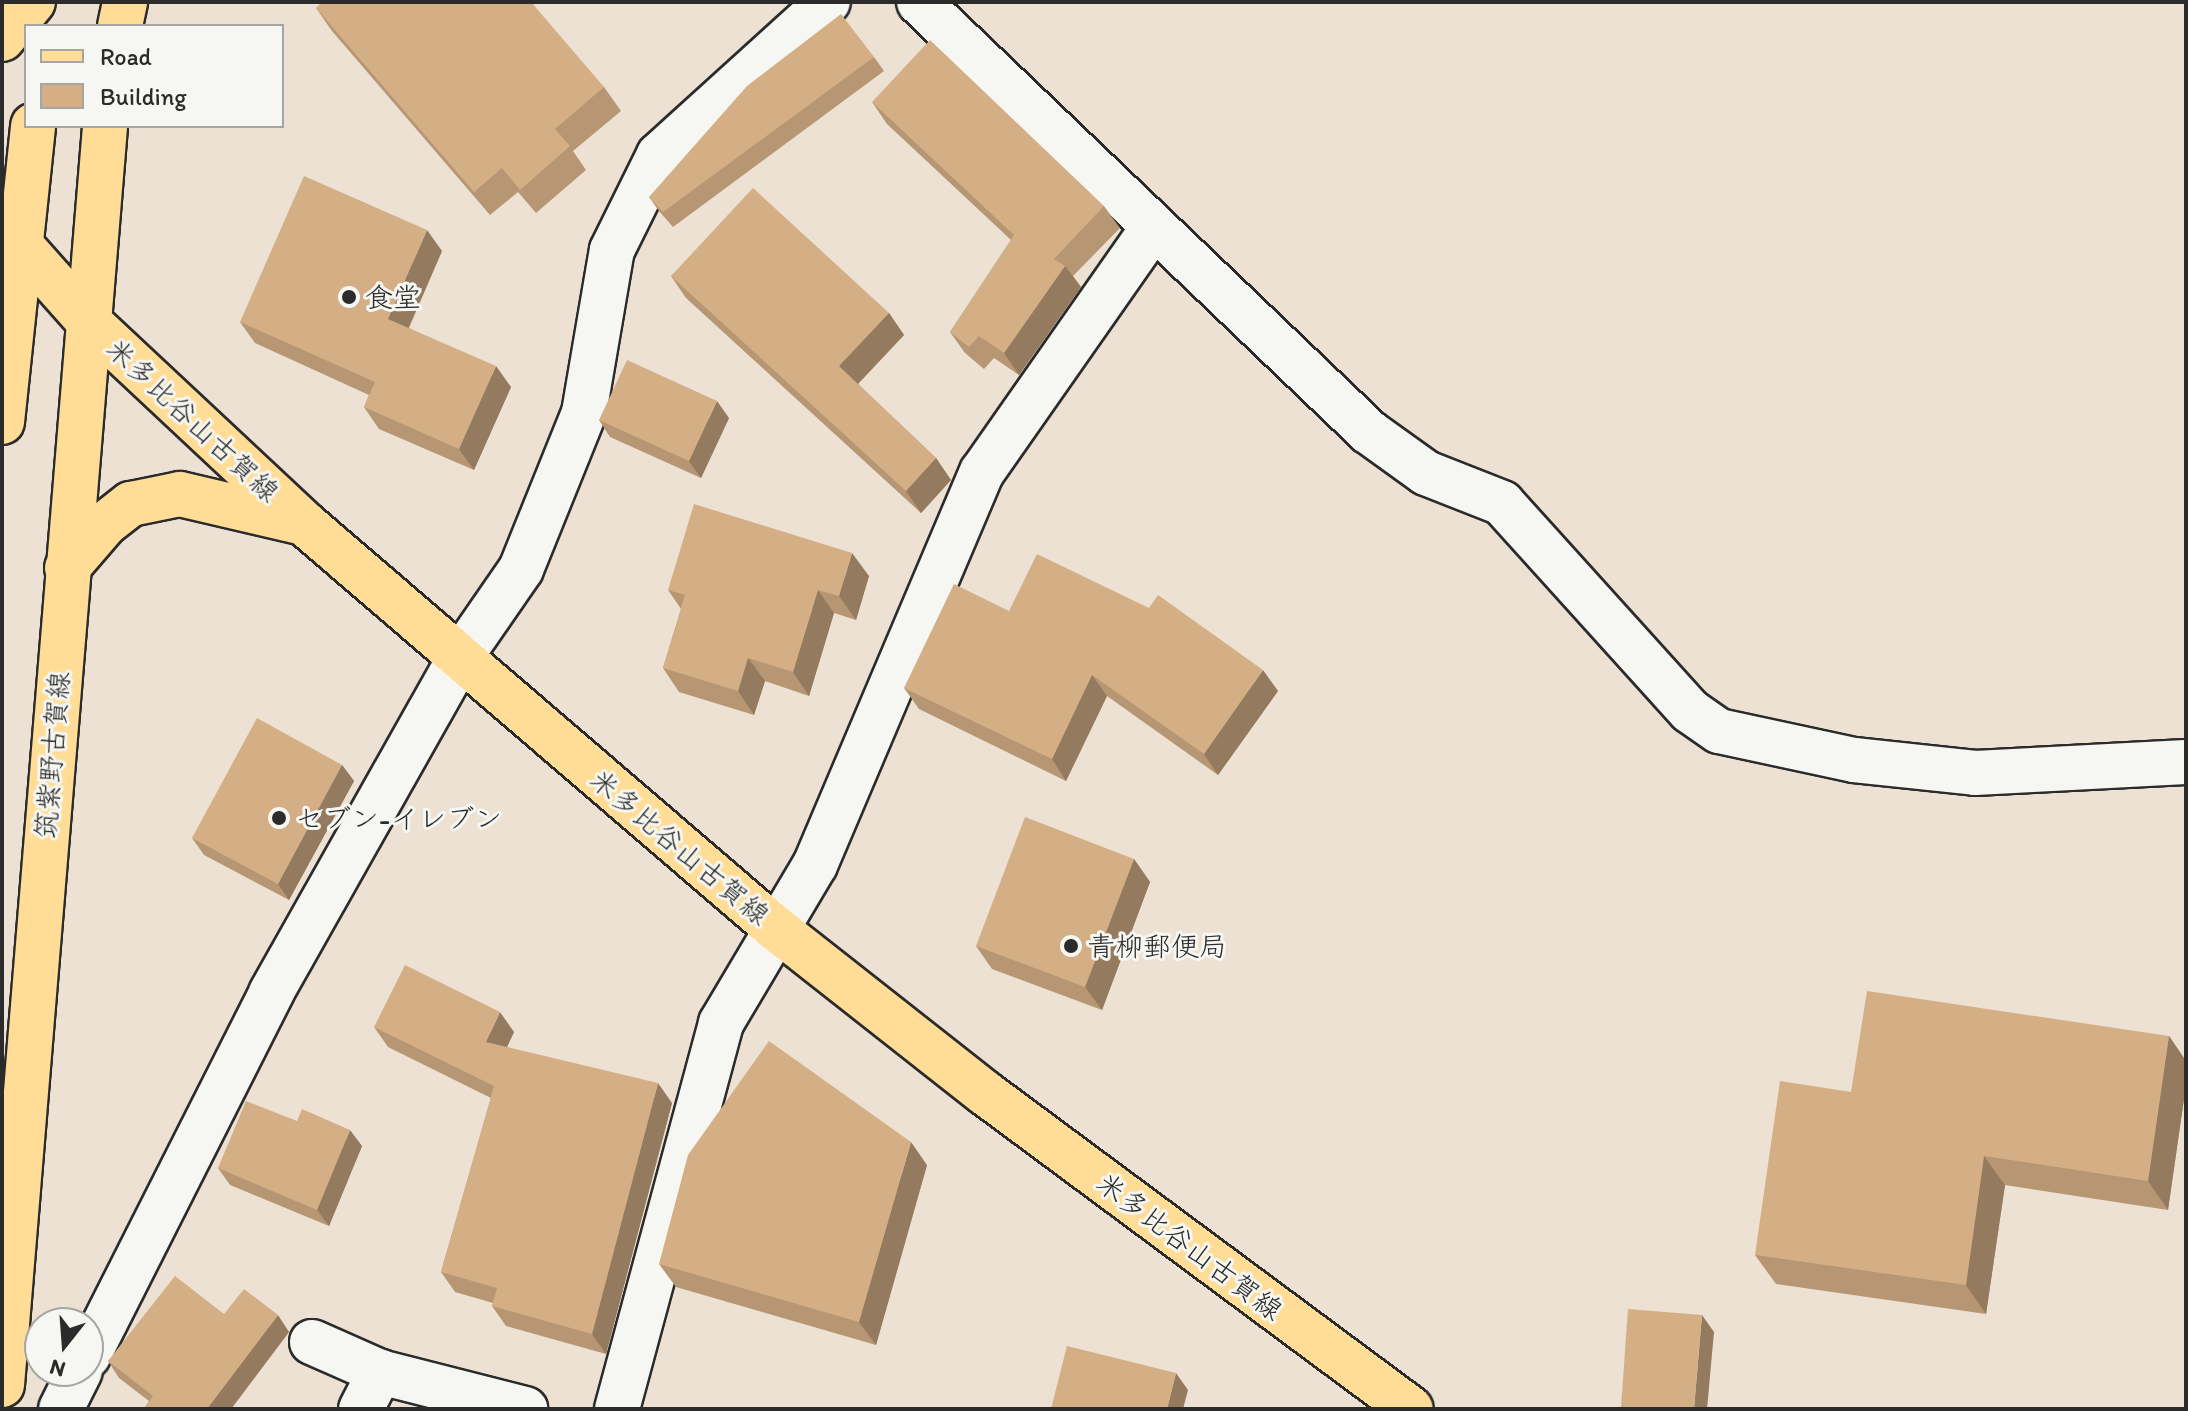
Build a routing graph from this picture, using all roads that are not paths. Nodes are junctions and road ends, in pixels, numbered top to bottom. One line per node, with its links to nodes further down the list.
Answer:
1 (33, 2): 8 (main road)
2 (47, 2): 6 (main road)
3 (125, 2): 7 (main road)
4 (828, 2): 17 (street)
5 (919, 2): 11 (street)
6 (44, 24)
7 (120, 24)
8 (2, 39)
9 (33, 128): 12 (main road)
10 (105, 128): 13 (main road, 筑紫野古賀線)
11 (1152, 229): 18 (street); 19 (street)
12 (11, 232): 13 (main road, 米多比谷山古賀線); 14 (main road)
13 (88, 321): 15 (main road, 米多比谷山古賀線); 16 (main road, 筑紫野古賀線)
14 (2, 422)
15 (305, 524): 16 (main road); 17 (main road, 米多比谷山古賀線)
16 (67, 568): 22 (main road, 筑紫野古賀線)
17 (459, 659): 19 (main road, 米多比谷山古賀線); 20 (street)
18 (2186, 762)
19 (774, 927): 27 (street); 28 (main road, 米多比谷山古賀線)
20 (104, 1324)
21 (312, 1342): 24 (street)
22 (2, 1385)
23 (72, 1387): 25 (street)
24 (370, 1391): 26 (street)
25 (61, 1409)
26 (525, 1409)
27 (617, 1409)
28 (1411, 1409)

